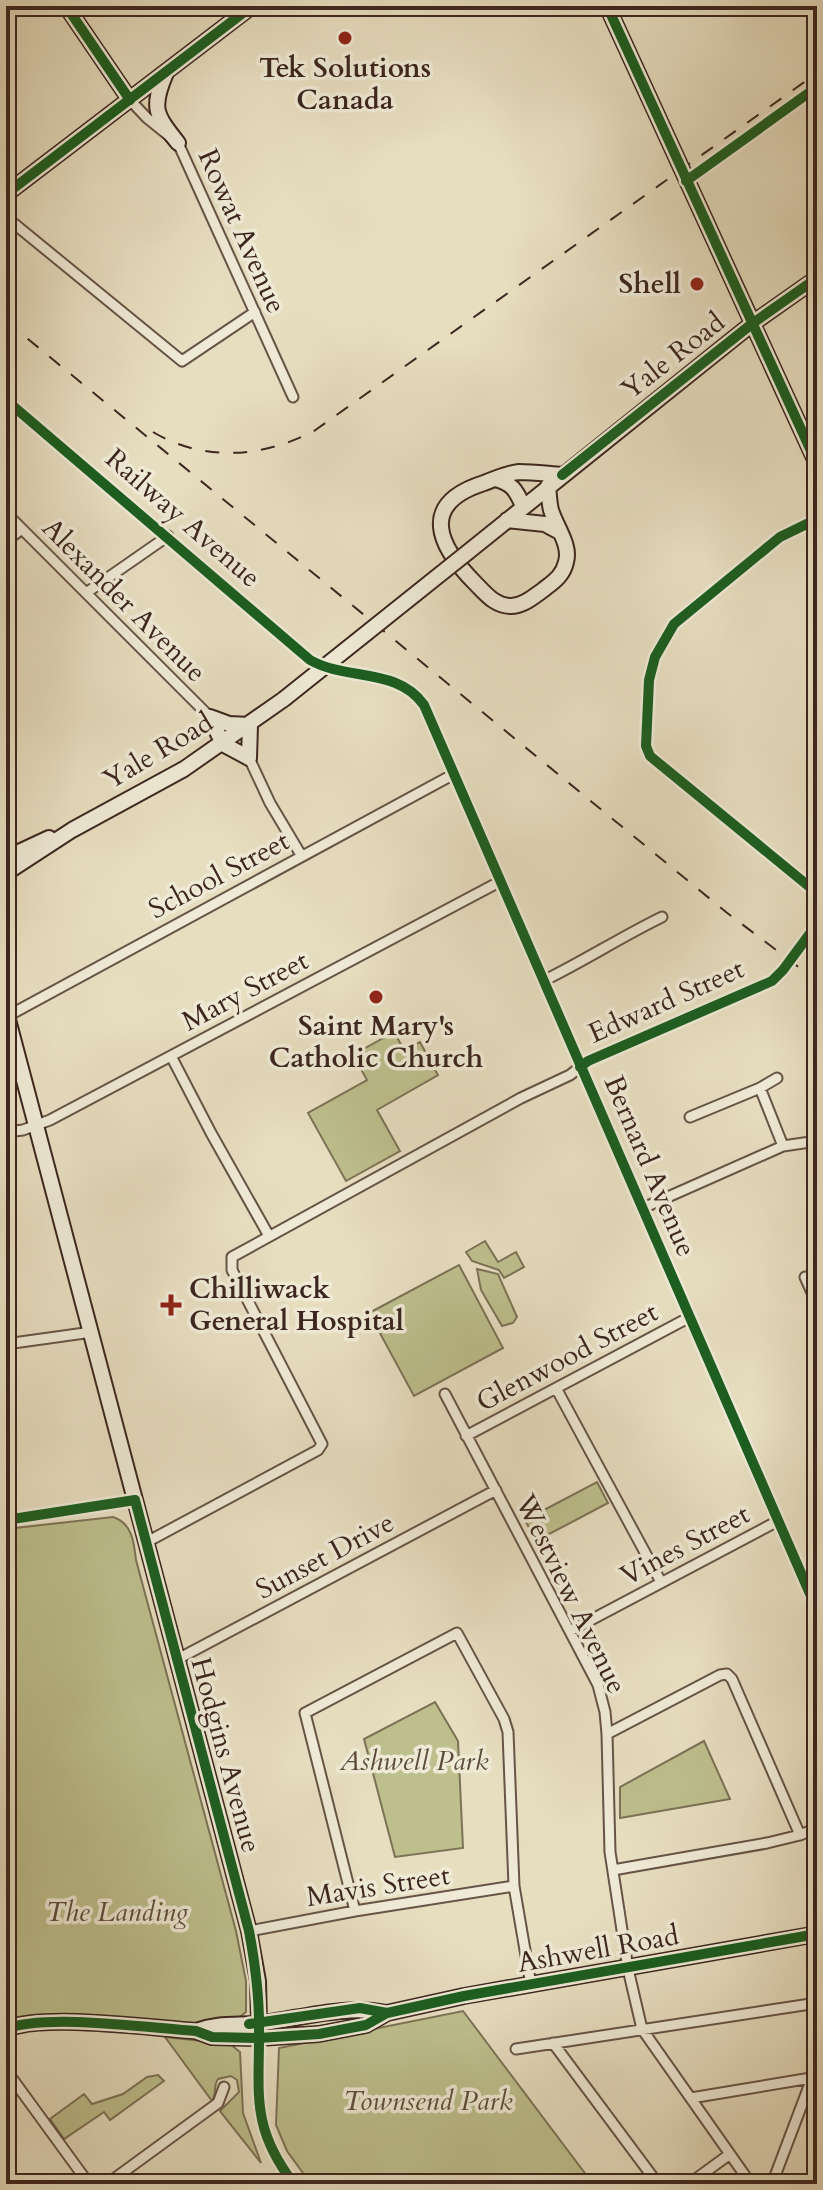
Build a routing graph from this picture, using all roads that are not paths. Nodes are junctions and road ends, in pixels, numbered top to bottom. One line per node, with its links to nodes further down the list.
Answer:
1 (66, 6): 5 (street)
2 (252, 6): 4 (street)
3 (607, 6): 11 (street)
4 (166, 73): 5 (street); 6 (street)
5 (130, 100): 6 (street, Rowat Avenue); 7 (street)
6 (178, 143): 10 (street, Rowat Avenue)
7 (6, 194)
8 (6, 217): 10 (street)
9 (817, 278): 11 (street, Yale Road)
10 (255, 312): 12 (street, Rowat Avenue)
11 (753, 323): 14 (street); 15 (street, Yale Road)
12 (293, 397)
13 (6, 400): 24 (street, Railway Avenue)
14 (817, 464)
15 (562, 475): 16 (street); 17 (street, Yale Road)
16 (495, 479): 18 (street); 23 (street)
17 (548, 486): 18 (street, Yale Road); 23 (street)
18 (523, 506): 21 (street, Yale Road)
19 (6, 513): 22 (street, Alexander Avenue)
20 (817, 519): 38 (street)
21 (507, 520): 23 (street); 29 (street, Yale Road, bridge)
22 (22, 529): 25 (street); 26 (street, Alexander Avenue)
23 (558, 531)
24 (168, 536): 26 (street); 27 (street, Railway Avenue)
25 (6, 541)
26 (86, 593): 28 (street, Alexander Avenue)
27 (330, 670): 32 (street, Bernard Avenue)
28 (210, 717): 29 (street); 30 (street)
29 (250, 725): 30 (street, Yale Road); 31 (street)
30 (223, 744): 31 (street); 33 (street, Yale Road)
31 (249, 758): 34 (street)
32 (454, 774): 34 (street, School Street); 37 (street, Bernard Avenue)
33 (72, 830): 35 (street, Yale Road); 36 (street, Yale Road)
34 (301, 855): 42 (street, School Street)
35 (6, 858)
36 (6, 873)
37 (501, 881): 40 (street, Bernard Avenue); 43 (street, Mary Street)
38 (817, 893)
39 (662, 917): 40 (street)
40 (543, 981): 44 (street, Bernard Avenue)
41 (772, 981): 44 (street, Edward Street)
42 (6, 1015): 48 (street, Hodgins Avenue)
43 (171, 1056): 48 (street, Mary Street); 53 (street)
44 (580, 1067): 52 (street, Bernard Avenue); 53 (street, Edward Street)
45 (777, 1078): 46 (street)
46 (760, 1088): 47 (street); 51 (street)
47 (690, 1117)
48 (35, 1126): 49 (street, Mary Street); 57 (street, Hodgins Avenue)
49 (6, 1132)
50 (817, 1141): 51 (street)
51 (783, 1146): 52 (street)
52 (643, 1208): 56 (street, Bernard Avenue)
53 (269, 1236): 66 (street, Edward Street)
54 (805, 1277): 55 (street)
55 (817, 1304)
56 (688, 1318): 59 (street, Glenwood Street); 65 (street, Bernard Avenue)
57 (92, 1332): 58 (street); 63 (street, Hodgins Avenue)
58 (6, 1344)
59 (556, 1388): 61 (street, Glenwood Street); 67 (street)
60 (445, 1394): 61 (street, Westview Avenue)
61 (466, 1436): 62 (street, Westview Avenue)
62 (496, 1490): 69 (street, Westview Avenue); 70 (street, Sunset Drive)
63 (135, 1500): 64 (street); 66 (street, Hodgins Avenue)
64 (6, 1520)
65 (778, 1521): 67 (street, Vines Street); 68 (street, Bernard Avenue)
66 (145, 1543): 70 (street, Hodgins Avenue)
67 (661, 1582): 69 (street, Vines Street)
68 (817, 1610)
69 (570, 1631): 71 (street, Westview Avenue)
70 (176, 1660): 77 (street, Hodgins Avenue)
71 (607, 1734): 73 (street); 74 (street, Westview Avenue)
72 (817, 1828): 73 (street)
73 (800, 1835): 74 (street)
74 (613, 1870): 79 (street, Westview Avenue)
75 (514, 1886): 76 (street, Mavis Street); 76 (street); 80 (street)
76 (355, 1911): 77 (street, Mavis Street)
77 (249, 1931): 84 (street, Hodgins Avenue)
78 (817, 1934): 79 (street, Ashwell Road)
79 (628, 1969): 80 (street, Ashwell Road); 83 (street, Ashwell Road)
80 (531, 1985): 84 (street, Ashwell Road)
81 (817, 2003): 83 (street)
82 (6, 2029): 84 (street, Ashwell Road)
83 (642, 2029): 85 (street); 90 (street, Ashwell Road)
84 (259, 2031): 94 (street)
85 (553, 2043): 86 (street); 95 (street)
86 (516, 2049)
87 (6, 2070): 92 (street)
88 (814, 2078): 90 (street); 98 (street)
89 (224, 2087): 93 (street)
90 (691, 2098): 91 (street, Ashwell Road)
91 (730, 2154): 96 (street); 97 (street, Ashwell Road)
92 (89, 2184)
93 (107, 2184)
94 (294, 2184)
95 (658, 2184)
96 (689, 2184)
97 (751, 2184)
98 (772, 2184)

